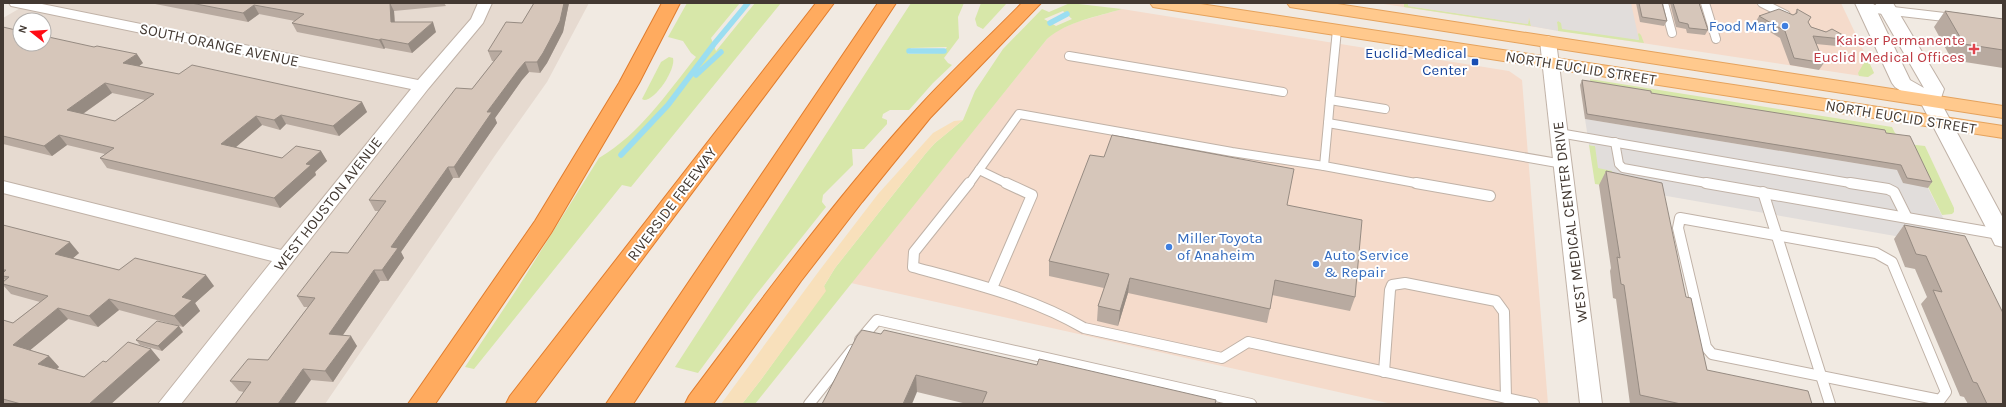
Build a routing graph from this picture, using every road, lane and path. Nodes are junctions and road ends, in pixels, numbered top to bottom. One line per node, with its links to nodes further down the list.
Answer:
1 (7, 3): 13 (street)
2 (16, 3): 23 (street, SOUTH ORANGE AVENUE)
3 (485, 3): 23 (street, WEST HOUSTON AVENUE)
4 (671, 3): 49 (highway)
5 (825, 3): 50 (highway, RIVERSIDE FREEWAY)
6 (886, 3): 51 (highway)
7 (1032, 3): 52 (highway)
8 (1159, 3): 17 (main road, NORTH EUCLID STREET)
9 (1296, 3): 20 (main road, NORTH EUCLID STREET)
10 (1664, 3): 18 (lane)
11 (1705, 3): 19 (lane)
12 (1762, 3): 15 (lane)
13 (3, 5)
14 (1876, 6): 16 (lane); 26 (street); 26 (street)
15 (1788, 17)
16 (1962, 19)
17 (1338, 30): 22 (main road, NORTH EUCLID STREET); 25 (lane)
18 (1672, 33)
19 (1716, 40)
20 (1548, 41): 22 (street, WEST MEDICAL CENTER DRIVE); 26 (main road, NORTH EUCLID STREET)
21 (1069, 56): 24 (lane)
22 (1551, 63): 29 (main road, NORTH EUCLID STREET); 32 (street, WEST MEDICAL CENTER DRIVE)
23 (422, 86): 43 (street, WEST HOUSTON AVENUE)
24 (1284, 92)
25 (1330, 100): 27 (lane); 30 (lane)
26 (1930, 101): 28 (main road, NORTH EUCLID STREET); 29 (street)
27 (1385, 109)
28 (2003, 112)
29 (1942, 122): 31 (main road, NORTH EUCLID STREET); 42 (street)
30 (1328, 123): 34 (lane); 35 (lane)
31 (2003, 132)
32 (1559, 133): 33 (lane); 34 (street, WEST MEDICAL CENTER DRIVE)
33 (1615, 142): 38 (lane); 40 (lane)
34 (1563, 164): 56 (street, WEST MEDICAL CENTER DRIVE)
35 (1324, 166): 36 (lane); 39 (lane)
36 (979, 170): 44 (lane); 44 (lane)
37 (3, 187): 43 (street)
38 (1762, 192): 40 (lane); 41 (lane)
39 (1490, 196)
40 (1908, 218): 42 (lane)
41 (1775, 234): 46 (lane); 46 (lane); 46 (lane)
42 (2002, 237)
43 (286, 258): 48 (street, WEST HOUSTON AVENUE)
44 (992, 288): 45 (lane)
45 (1384, 372): 47 (lane); 47 (lane)
46 (1821, 377): 57 (lane)
47 (1506, 398): 55 (lane)
48 (169, 404)
49 (421, 404)
50 (519, 404)
51 (619, 404)
52 (698, 404)
53 (809, 404): 54 (lane)
54 (1251, 404)
55 (1534, 404)
56 (1591, 404)
57 (1830, 404)

